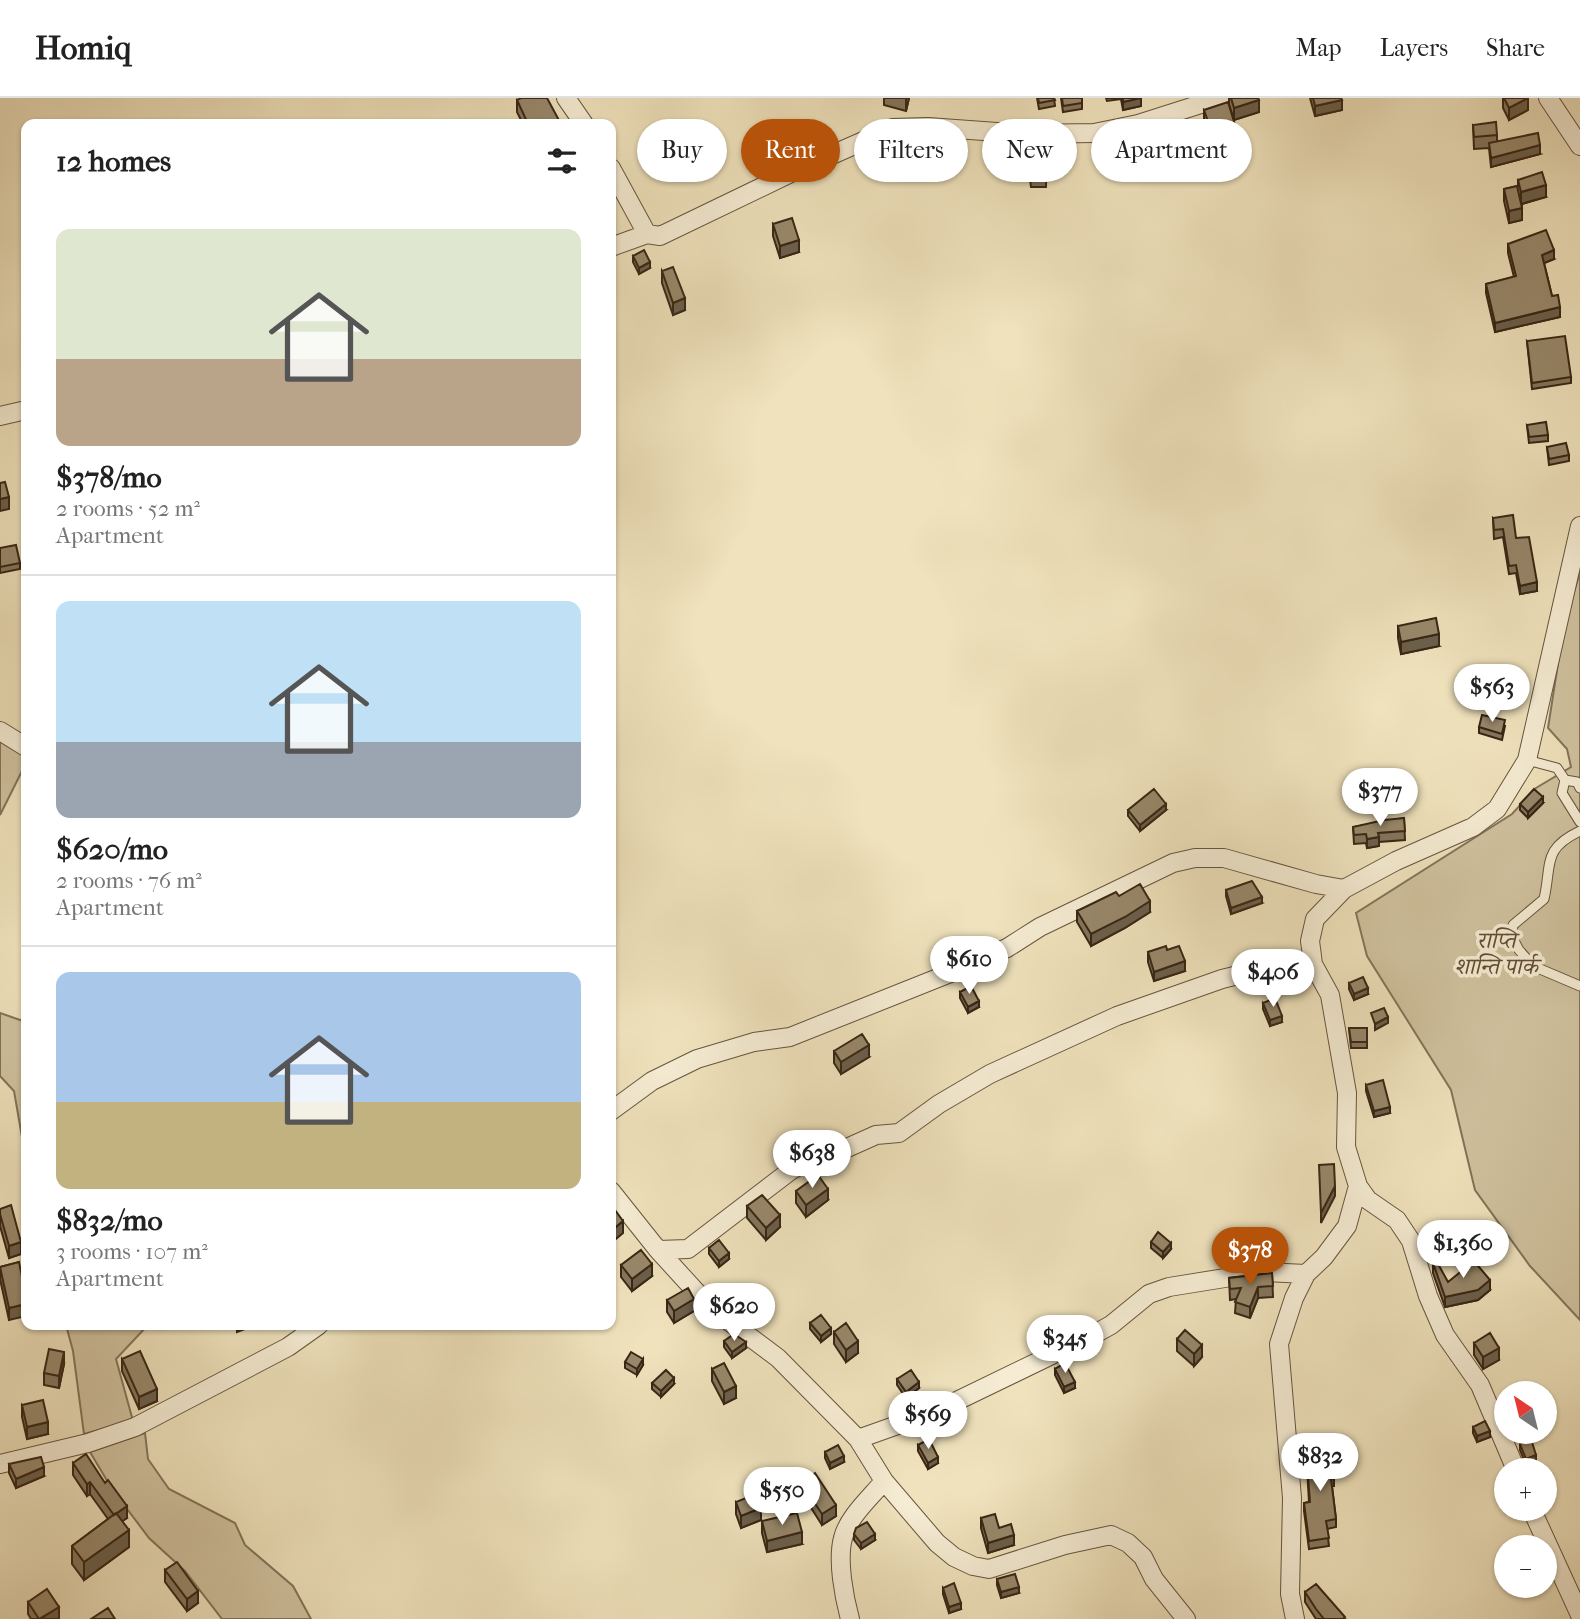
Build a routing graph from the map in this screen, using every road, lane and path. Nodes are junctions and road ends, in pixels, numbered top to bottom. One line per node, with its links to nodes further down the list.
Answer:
1 (566, 98): 4 (street)
2 (1220, 98): 7 (street)
3 (1548, 98): 5 (street)
4 (581, 119)
5 (1580, 146)
6 (616, 177): 7 (street)
7 (647, 234): 8 (street)
8 (616, 245)
9 (21, 411): 10 (street)
10 (0, 416)
11 (1580, 527): 14 (street)
12 (0, 731): 13 (street)
13 (21, 744)
14 (1527, 760): 15 (lane); 19 (street)
15 (1565, 780): 16 (lane); 17 (lane)
16 (1580, 788)
17 (1580, 822)
18 (1580, 831): 21 (lane)
19 (1344, 889): 20 (street); 22 (street)
20 (1313, 964): 23 (street); 25 (street)
21 (1580, 986)
22 (616, 1107)
23 (1358, 1186): 26 (street); 29 (street)
24 (616, 1197): 25 (street)
25 (657, 1250): 28 (street)
26 (1306, 1274): 28 (street); 36 (street)
27 (311, 1330): 30 (street)
28 (858, 1439): 31 (street)
29 (1511, 1458)
30 (0, 1464)
31 (884, 1481): 34 (street); 35 (street)
32 (1537, 1521): 33 (street)
33 (1580, 1615)
34 (850, 1619)
35 (1186, 1619)
36 (1295, 1619)

